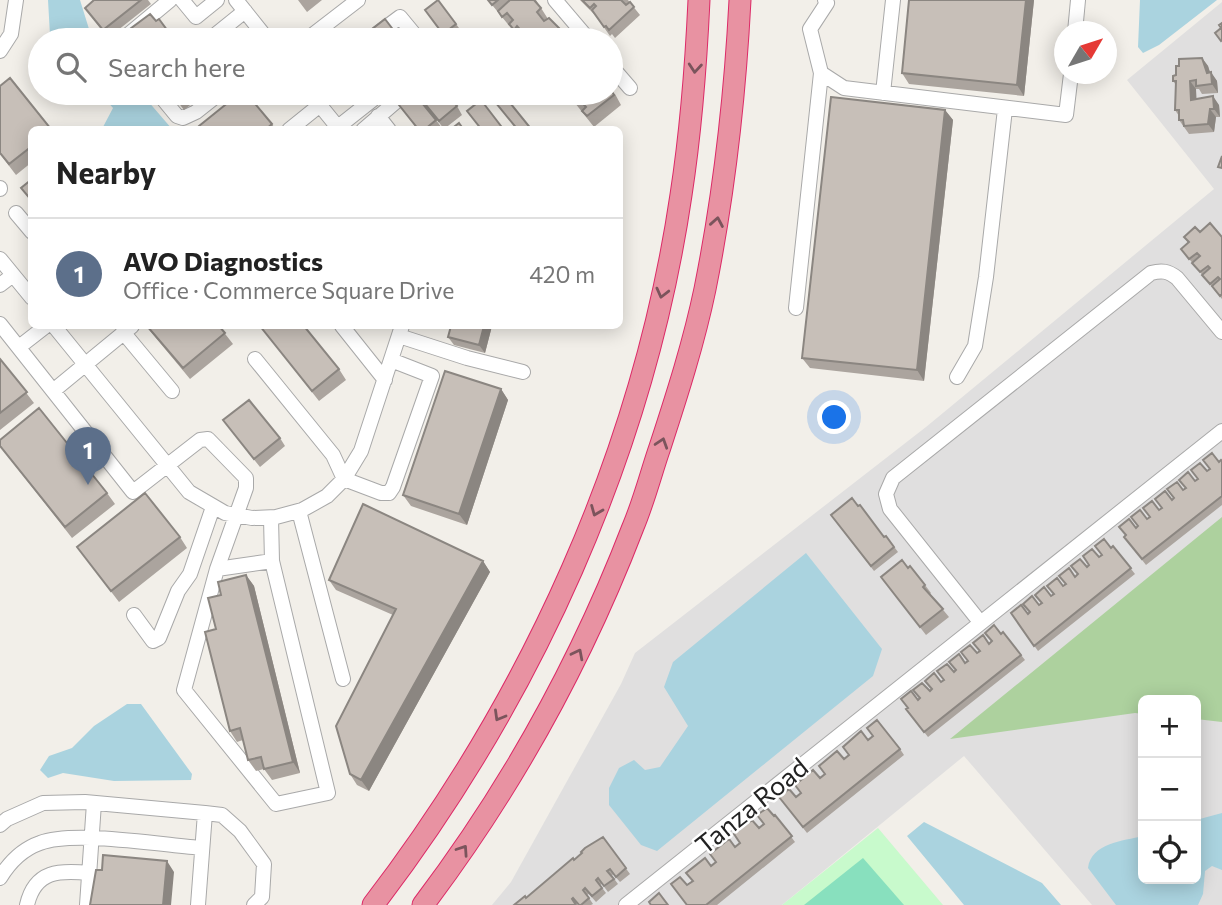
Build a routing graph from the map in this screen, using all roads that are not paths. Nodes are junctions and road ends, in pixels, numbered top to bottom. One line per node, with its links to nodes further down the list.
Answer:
1 (16, 0): 21 (street)
2 (170, 0): 14 (street)
3 (182, 0): 4 (street)
4 (217, 0)
5 (358, 0): 17 (street)
6 (555, 0): 20 (street)
7 (699, 0): 87 (highway, one-way to 87)
8 (740, 0): 88 (highway, one-way to 8)
9 (893, 0): 26 (street)
10 (1079, 0): 13 (street)
11 (826, 2): 22 (street)
12 (240, 6): 15 (street); 16 (street)
13 (1076, 21)
14 (136, 28)
15 (220, 28)
16 (258, 28)
17 (322, 28)
18 (385, 28): 19 (street)
19 (409, 28)
20 (579, 28)
21 (0, 51)
22 (821, 73): 26 (street); 47 (street)
23 (623, 80): 25 (street)
24 (1070, 84): 33 (street)
25 (630, 88)
26 (883, 93): 33 (street)
27 (168, 105): 28 (street)
28 (209, 105)
29 (219, 105): 35 (street)
30 (320, 105): 36 (street); 37 (street)
31 (367, 105): 38 (street)
32 (391, 105): 34 (street)
33 (1005, 109): 60 (street)
34 (377, 116): 39 (street); 40 (street)
35 (206, 122)
36 (294, 126)
37 (337, 126)
38 (341, 126)
39 (367, 126)
40 (385, 126)
41 (16, 212): 42 (street)
42 (28, 227)
43 (0, 259): 44 (street)
44 (13, 275): 45 (street); 46 (street)
45 (0, 285)
46 (28, 293)
47 (796, 308)
48 (0, 324): 55 (street)
49 (42, 329): 55 (street)
50 (56, 329): 58 (street)
51 (127, 329): 58 (street); 63 (street)
52 (344, 329): 61 (street)
53 (401, 331): 57 (street); 59 (street)
54 (1222, 332): 74 (street)
55 (19, 347): 62 (street)
56 (256, 359): 66 (street)
57 (391, 360): 61 (street); 66 (street)
58 (85, 365): 62 (street); 65 (street)
59 (523, 372)
60 (957, 377)
61 (384, 380): 66 (street)
62 (54, 391): 65 (street)
63 (172, 391)
64 (1222, 431): 74 (street, Tanza Road)
65 (167, 466): 67 (street); 69 (street)
66 (340, 483): 68 (street)
67 (213, 507): 69 (street); 73 (street)
68 (299, 512): 70 (street); 75 (street)
69 (236, 516): 70 (street); 72 (street)
70 (271, 518): 71 (street)
71 (272, 561): 72 (street); 72 (street)
72 (217, 569)
73 (134, 615)
74 (980, 622): 89 (street, Tanza Road)
75 (343, 678)
76 (94, 803): 77 (street); 78 (street); 79 (street)
77 (205, 813): 80 (street); 86 (street)
78 (0, 825)
79 (92, 839): 80 (street); 81 (street); 82 (street)
80 (202, 848): 85 (street)
81 (89, 873): 83 (street); 84 (street)
82 (0, 878)
83 (27, 905)
84 (87, 905)
85 (198, 905)
86 (254, 905)
87 (373, 905)
88 (423, 905)
89 (626, 905)

